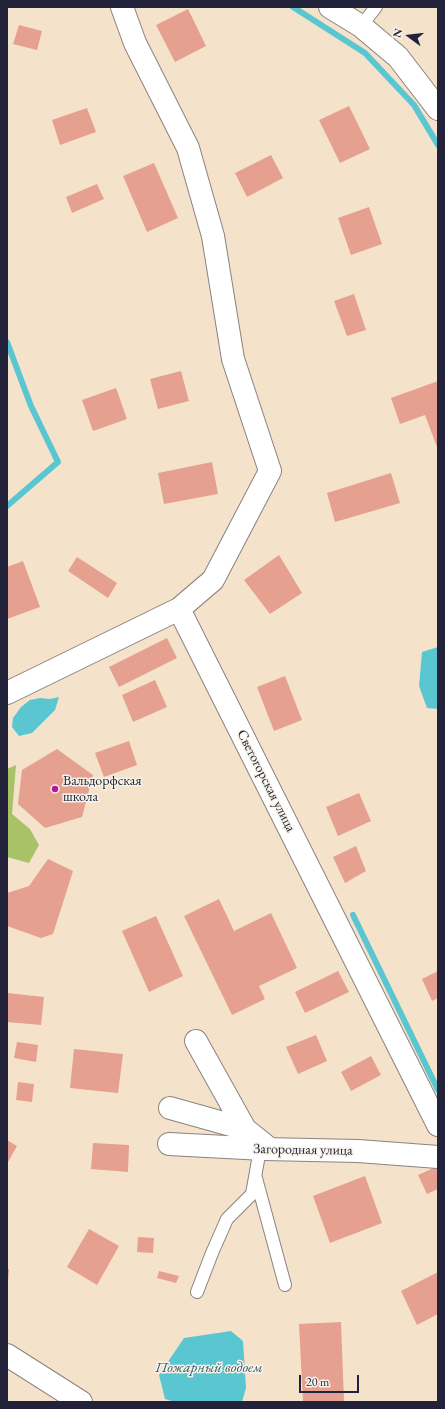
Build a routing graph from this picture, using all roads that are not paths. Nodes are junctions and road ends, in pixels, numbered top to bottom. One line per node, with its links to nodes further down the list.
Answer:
1 (122, 7): 6 (street)
2 (330, 7): 4 (street)
3 (376, 7): 4 (lane)
4 (361, 26): 5 (street)
5 (438, 109)
6 (179, 609): 7 (street); 10 (street, Светогорская улица)
7 (7, 693)
8 (196, 1041): 11 (street)
9 (170, 1108): 11 (street)
10 (438, 1125)
11 (245, 1129): 13 (street)
12 (168, 1144): 13 (street, Загородная улица)
13 (265, 1149): 14 (street, Загородная улица); 15 (lane)
14 (438, 1157)
15 (255, 1175): 16 (lane); 17 (lane)
16 (285, 1285)
17 (197, 1292)
18 (7, 1355): 19 (street)
19 (81, 1402)

